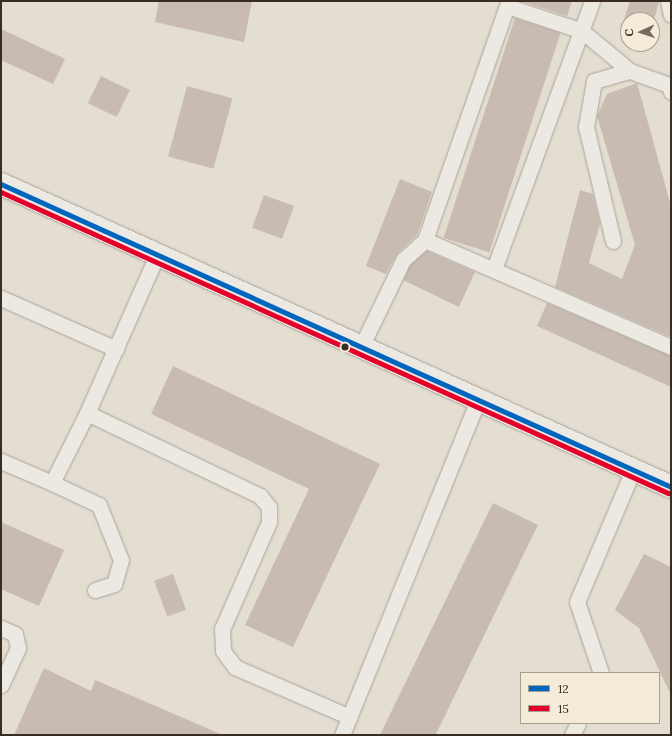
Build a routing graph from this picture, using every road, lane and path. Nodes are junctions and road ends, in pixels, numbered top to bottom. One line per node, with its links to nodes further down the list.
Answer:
1 (592, 1): 4 (lane)
2 (668, 1): 3 (lane)
3 (671, 15)
4 (582, 31): 5 (lane); 8 (lane); 11 (lane)
5 (630, 71): 6 (lane); 9 (lane)
6 (670, 87)
7 (1, 184): 10 (street)
8 (425, 240): 11 (lane); 13 (lane)
9 (613, 240)
10 (157, 255): 13 (street); 15 (lane)
11 (494, 269): 14 (lane)
12 (1, 298): 15 (lane)
13 (361, 347): 16 (street)
14 (671, 347)
15 (116, 349): 17 (lane)
16 (478, 400): 19 (street); 26 (lane)
17 (87, 413): 20 (lane); 26 (lane)
18 (1, 461): 20 (lane)
19 (633, 470): 21 (street); 24 (lane)
20 (52, 483): 22 (lane)
21 (671, 487)
22 (95, 590)
23 (1, 628): 25 (lane)
24 (601, 672)
25 (1, 685)
26 (350, 717): 28 (lane)
27 (578, 724): 29 (lane)
28 (342, 735)
29 (572, 735)

